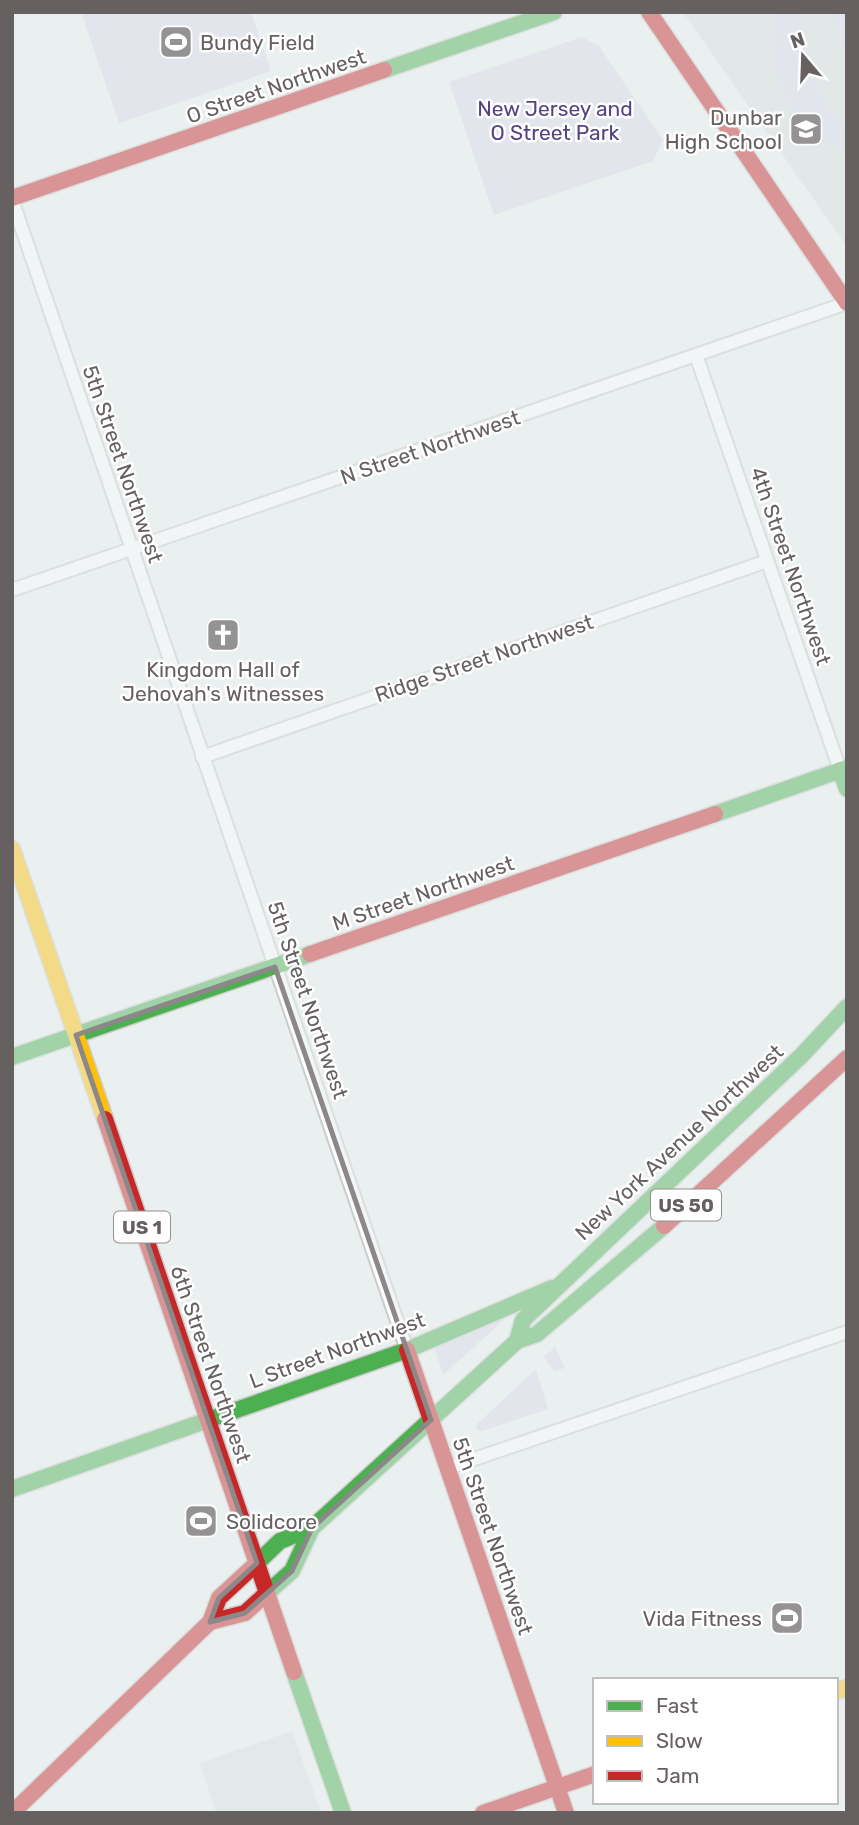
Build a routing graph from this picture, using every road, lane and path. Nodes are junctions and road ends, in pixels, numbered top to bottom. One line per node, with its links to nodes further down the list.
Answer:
1 (554, 12): 3 (main road, O Street Northwest)
2 (649, 12): 4 (main road)
3 (12, 199): 6 (street, 5th Street Northwest)
4 (847, 303): 5 (street, N Street Northwest)
5 (696, 355): 6 (street, N Street Northwest); 7 (street, 4th Street Northwest)
6 (130, 550): 8 (street, N Street Northwest); 9 (street, 5th Street Northwest)
7 (766, 561): 9 (street, Ridge Street Northwest); 10 (street, 4th Street Northwest)
8 (12, 590)
9 (202, 757): 13 (street, 5th Street Northwest)
10 (843, 769): 11 (main road, 4th Street Northwest); 13 (main road, M Street Northwest)
11 (847, 789)
12 (12, 849): 15 (main road, 6th Street Northwest / US 1)
13 (275, 967): 15 (main road, M Street Northwest); 21 (street, 5th Street Northwest)
14 (847, 1007): 18 (main road, New York Avenue Northwest / US 50)
15 (76, 1035): 16 (main road, M Street Northwest); 22 (main road, 6th Street Northwest / US 1)
16 (12, 1057)
17 (847, 1058): 20 (main road, New York Avenue Northwest / US 50)
18 (556, 1287): 20 (main road, New York Avenue Northwest / US 50); 21 (main road, L Street Northwest)
19 (847, 1332): 24 (street)
20 (517, 1341): 23 (main road, New York Avenue Northwest / US 50)
21 (407, 1350): 22 (main road, L Street Northwest); 23 (main road, 5th Street Northwest)
22 (208, 1420): 25 (main road, L Street Northwest); 27 (main road, 6th Street Northwest / US 1)
23 (431, 1420): 24 (main road, 5th Street Northwest); 26 (main road, New York Avenue Northwest / US 50)
24 (448, 1468): 31 (main road, 5th Street Northwest)
25 (12, 1489)
26 (312, 1528): 27 (main road, New York Avenue Northwest / US 50); 28 (main road, New York Avenue Northwest / US 50)
27 (257, 1563): 28 (main road, 6th Street Northwest / US 1); 29 (main road, New York Avenue Northwest)
28 (267, 1593): 29 (main road, New York Avenue Northwest); 33 (main road, 6th Street Northwest / US 1)
29 (210, 1622): 32 (main road, New York Avenue Northwest)
30 (593, 1775): 31 (main road)
31 (558, 1787): 34 (main road); 35 (main road, 5th Street Northwest)
32 (12, 1813)
33 (343, 1813)
34 (483, 1813)
35 (566, 1813)

